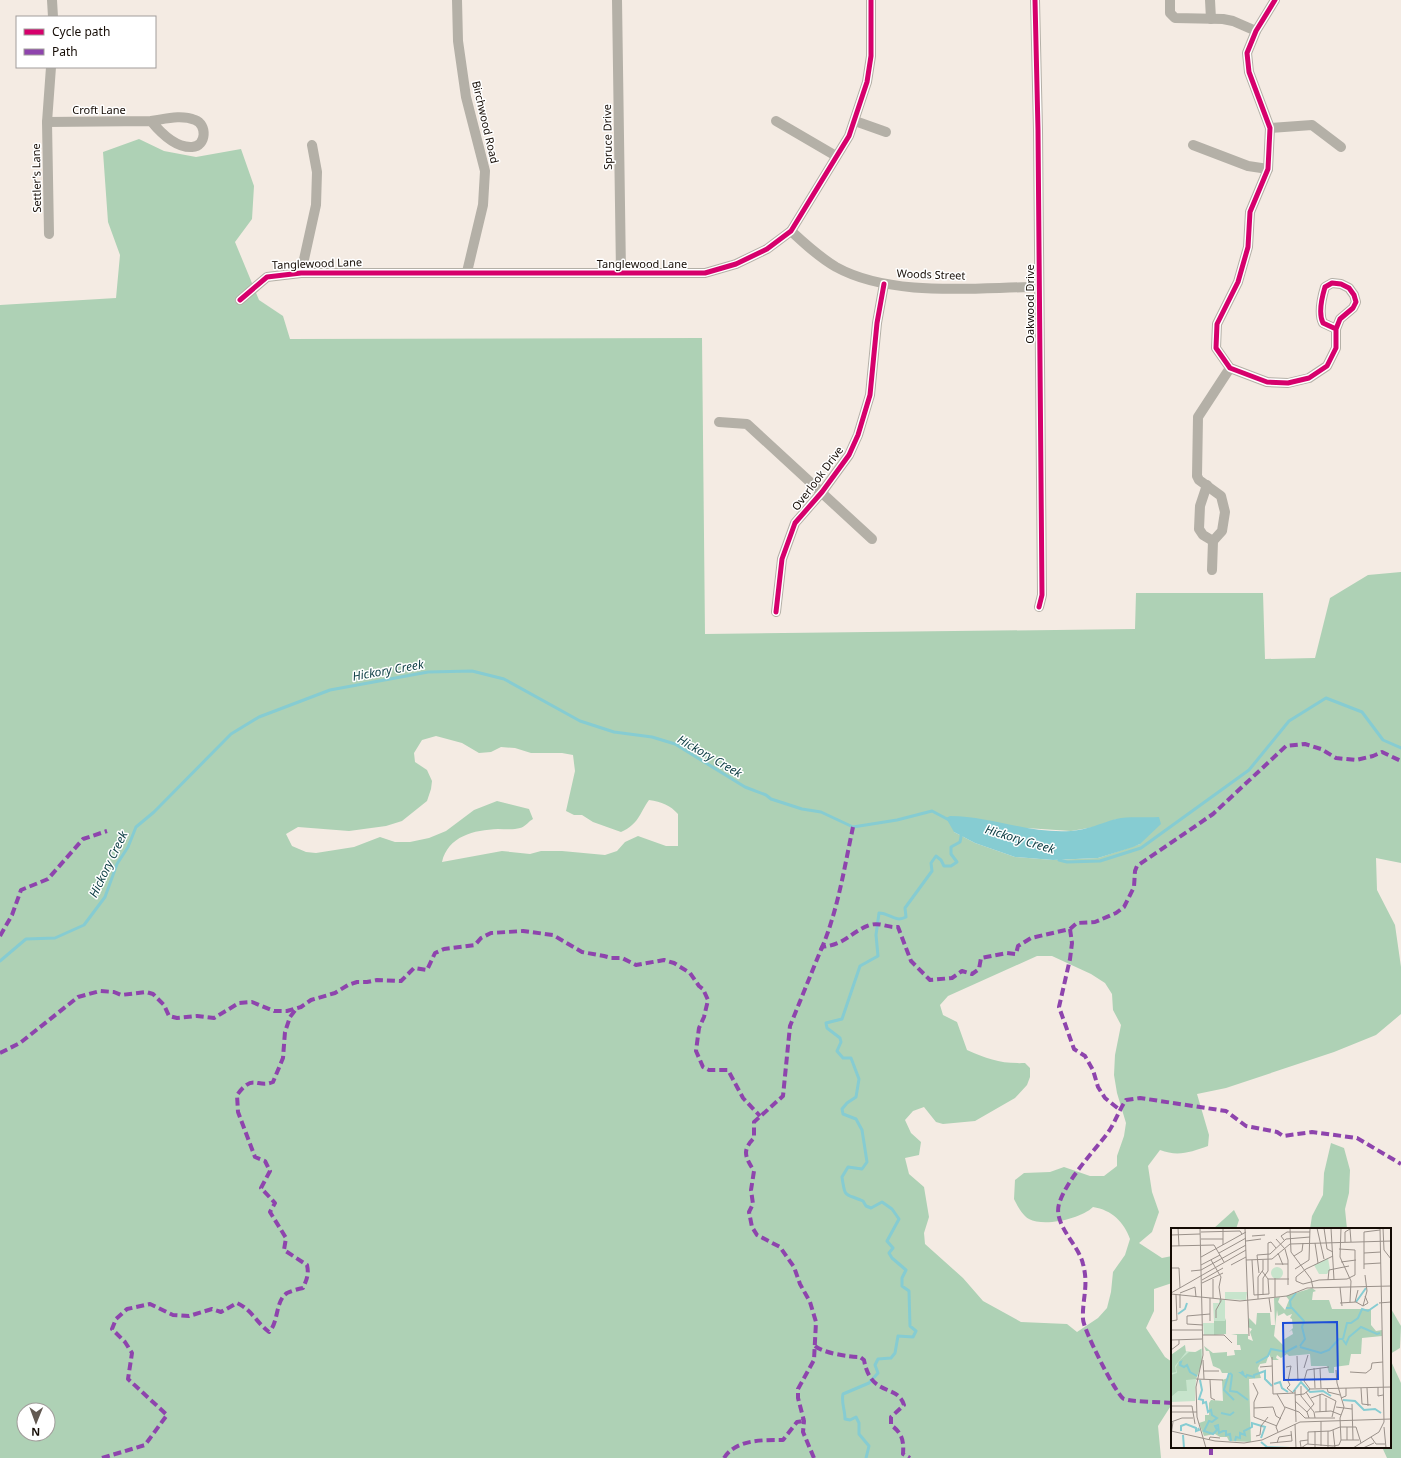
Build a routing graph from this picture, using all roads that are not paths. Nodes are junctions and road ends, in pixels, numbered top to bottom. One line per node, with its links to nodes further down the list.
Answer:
1 (52, 0): 9 (street)
2 (457, 0): 26 (street, Birchwood Road)
3 (617, 0): 27 (street, Spruce Drive)
4 (871, 0): 15 (street, Tanglewood Lane)
5 (1035, 0): 30 (street, Oakwood Drive)
6 (1170, 0): 10 (street)
7 (1210, 0): 10 (street)
8 (1275, 0): 11 (street)
9 (52, 16)
10 (1210, 19): 11 (street)
11 (1256, 31): 17 (street)
12 (50, 68): 16 (street, Settler's Lane)
13 (151, 121): 13 (street, Croft Lane); 16 (street, Croft Lane)
14 (776, 121): 22 (street)
15 (855, 121): 18 (street); 22 (street, Tanglewood Lane)
16 (47, 122): 25 (street, Settler's Lane)
17 (1270, 128): 21 (street); 23 (street)
18 (886, 132)
19 (312, 144): 28 (street)
20 (1193, 145): 23 (street)
21 (1340, 147)
22 (836, 156): 24 (street, Tanglewood Lane)
23 (1268, 169): 33 (street)
24 (791, 230): 27 (street, Tanglewood Lane); 29 (street, Woods Street)
25 (49, 234)
26 (467, 272): 27 (street, Tanglewood Lane); 28 (street, Tanglewood Lane)
27 (621, 273)
28 (301, 274): 31 (street, Tanglewood Lane)
29 (884, 284): 30 (street, Woods Street); 36 (street, Overlook Drive)
30 (1039, 287): 40 (street, Oakwood Drive)
31 (240, 300)
32 (1336, 329): 32 (street); 33 (street)
33 (1230, 368): 35 (street)
34 (718, 422): 36 (street)
35 (1207, 485): 38 (street); 38 (street)
36 (822, 492): 37 (street); 41 (street, Overlook Drive)
37 (872, 539)
38 (1214, 541): 39 (street)
39 (1212, 570)
40 (1040, 607)
41 (776, 612)

